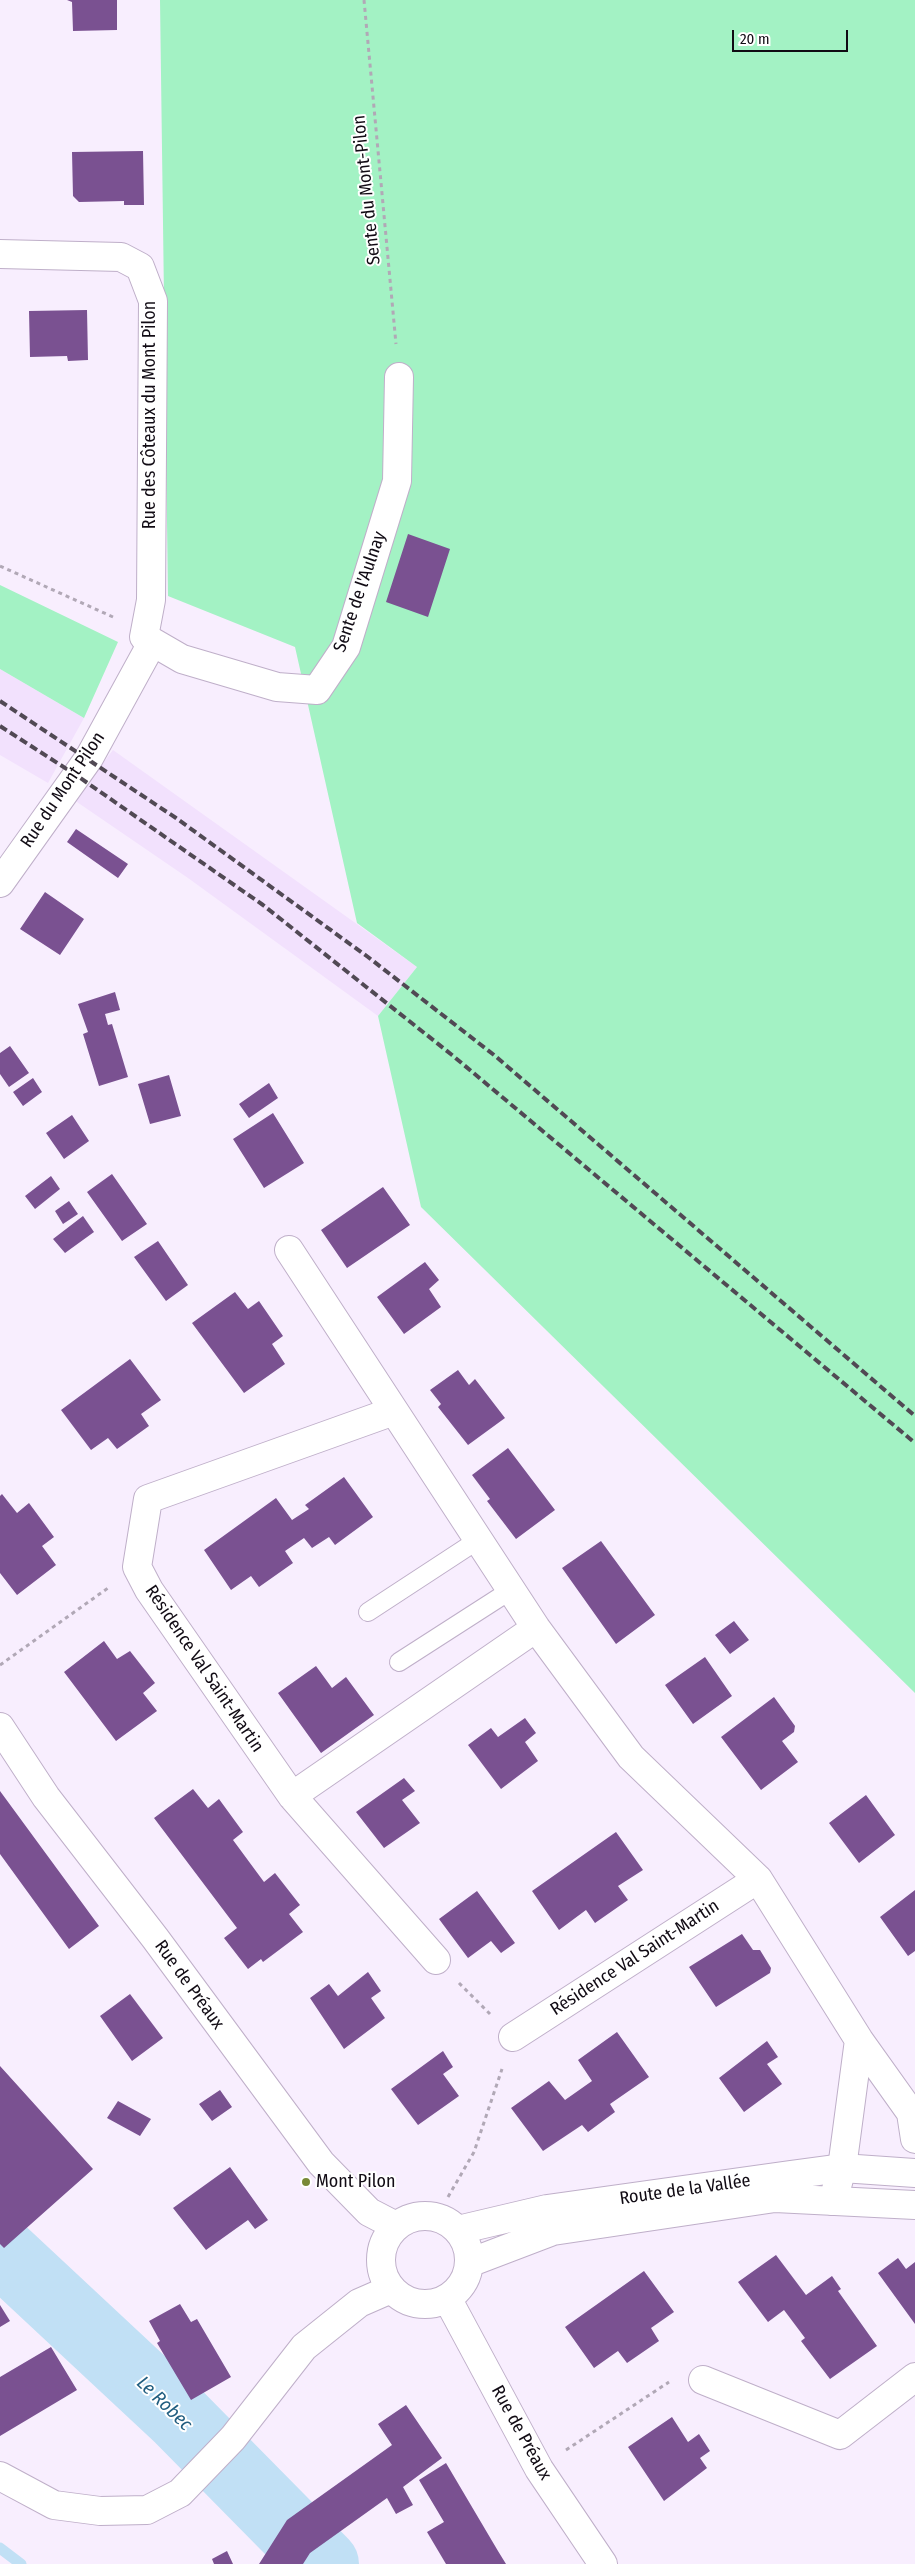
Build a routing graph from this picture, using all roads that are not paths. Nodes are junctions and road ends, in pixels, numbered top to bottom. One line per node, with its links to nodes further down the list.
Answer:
1 (0, 254): 3 (street, Rue des Côteaux du Mont Pilon)
2 (399, 377): 3 (street, Sente de l'Aulnay)
3 (148, 640): 4 (street, Rue du Mont Pilon)
4 (0, 883)
5 (289, 1250): 6 (street)
6 (394, 1411): 7 (street); 13 (street, Résidence Val Saint-Martin)
7 (478, 1540): 8 (street); 9 (lane)
8 (511, 1590): 10 (street); 11 (lane)
9 (368, 1612)
10 (536, 1628): 13 (street); 14 (street)
11 (399, 1662)
12 (0, 1727): 24 (street, Rue de Préaux)
13 (292, 1796): 15 (street, Résidence Val Saint-Martin)
14 (758, 1878): 16 (street, Résidence Val Saint-Martin); 17 (street)
15 (436, 1960)
16 (513, 2037)
17 (859, 2040): 18 (street); 19 (street)
18 (915, 2139)
19 (842, 2168): 20 (street, Route de la Vallée); 21 (street); 23 (street, Route de la Vallée)
20 (915, 2173)
21 (833, 2201): 22 (street, Route de la Vallée); 25 (street, Route de la Vallée)
22 (914, 2202)
23 (447, 2223): 24 (street); 25 (street)
24 (396, 2226): 26 (street)
25 (469, 2263): 27 (street)
26 (392, 2289): 27 (street); 30 (street)
27 (447, 2298): 31 (street, Rue de Préaux)
28 (915, 2377): 29 (street)
29 (702, 2380)
30 (0, 2476)
31 (603, 2564)

